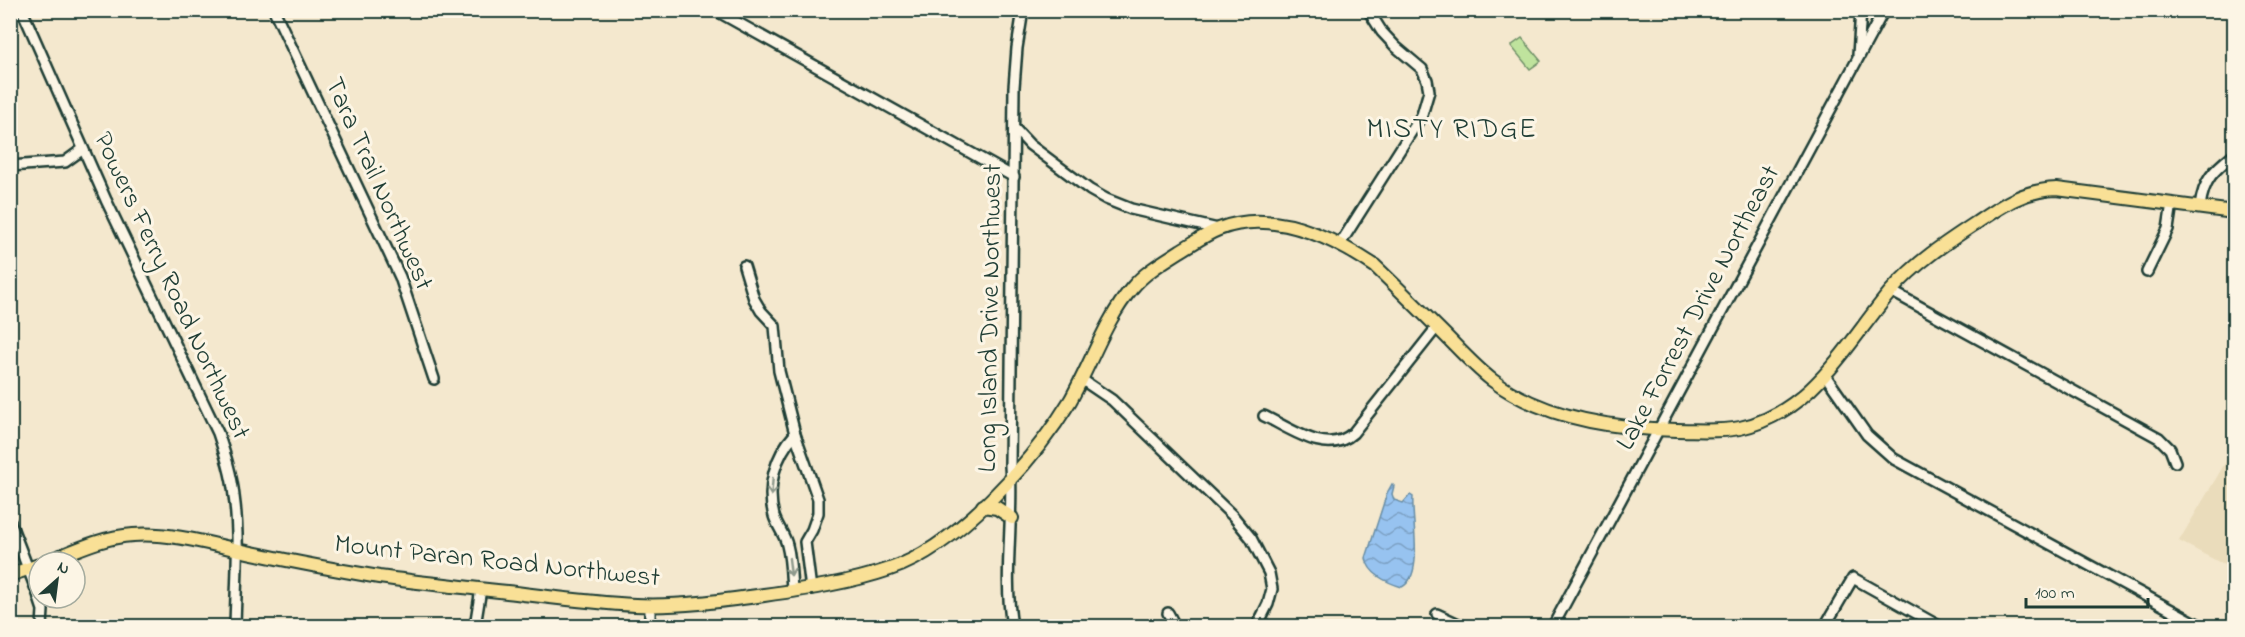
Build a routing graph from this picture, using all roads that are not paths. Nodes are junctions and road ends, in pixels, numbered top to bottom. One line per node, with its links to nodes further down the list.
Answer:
1 (22, 10): 10 (street, Powers Ferry Road Northwest)
2 (274, 10): 24 (street, Tara Trail Northwest)
3 (715, 10): 13 (street)
4 (1023, 10): 9 (street, Long Island Drive Northwest)
5 (1368, 10): 18 (street)
6 (1861, 10): 8 (street)
7 (1884, 10): 8 (street, Lake Forrest Drive Northeast)
8 (1858, 60): 27 (street, Lake Forrest Drive Northeast)
9 (1015, 129): 13 (street, Long Island Drive Northwest); 17 (street)
10 (83, 149): 12 (street); 37 (street, Powers Ferry Road Northwest)
11 (2235, 154): 15 (street)
12 (10, 166)
13 (1014, 177): 30 (street, Long Island Drive Northwest)
14 (2172, 203): 15 (main road, Mount Paran Road Northwest); 20 (street); 21 (main road, Mount Paran Road Northwest)
15 (2200, 206): 16 (main road, Mount Paran Road Northwest)
16 (2235, 212)
17 (1218, 229): 18 (main road, Mount Paran Road Northwest); 25 (main road, Mount Paran Road Northwest)
18 (1340, 244): 22 (main road, Mount Paran Road Northwest)
19 (744, 266): 28 (street)
20 (2147, 272)
21 (1891, 291): 23 (main road, Mount Paran Road Northwest); 29 (street)
22 (1437, 327): 26 (street); 27 (main road, Mount Paran Road Northwest)
23 (1825, 375): 27 (main road, Mount Paran Road Northwest); 59 (street)
24 (434, 379)
25 (1081, 379): 30 (main road, Mount Paran Road Northwest); 54 (street)
26 (1264, 416)
27 (1660, 429): 56 (street, Lake Forrest Drive Northeast)
28 (795, 434): 34 (street); 35 (street, one-way to 35)
29 (2175, 462)
30 (1011, 478): 31 (main road, Mount Paran Road Northwest); 32 (street, Long Island Drive Northwest)
31 (984, 506): 32 (main road); 42 (main road, Mount Paran Road Northwest)
32 (1012, 518): 52 (street, Long Island Drive Northwest)
33 (10, 522): 38 (street)
34 (805, 542): 35 (street); 42 (street)
35 (787, 543): 43 (street, one-way to 43)
36 (77, 550): 37 (main road, Mount Paran Road Northwest)
37 (237, 550): 41 (main road, Mount Paran Road Northwest); 49 (street, Powers Ferry Road Northwest)
38 (27, 555)
39 (27, 569): 40 (main road)
40 (10, 575)
41 (481, 589): 44 (main road, Mount Paran Road Northwest); 50 (street)
42 (811, 589): 43 (main road, Mount Paran Road Northwest)
43 (792, 591): 44 (main road, Mount Paran Road Northwest)
44 (650, 605): 51 (street)
45 (43, 610): 48 (street)
46 (1168, 612): 53 (street)
47 (1437, 614): 55 (street)
48 (42, 627)
49 (235, 627)
50 (475, 627)
51 (650, 627)
52 (1012, 627)
53 (1175, 627)
54 (1257, 627)
55 (1463, 627)
56 (1553, 627)
57 (1825, 627): 58 (street)
58 (1939, 627)
59 (2201, 627)

